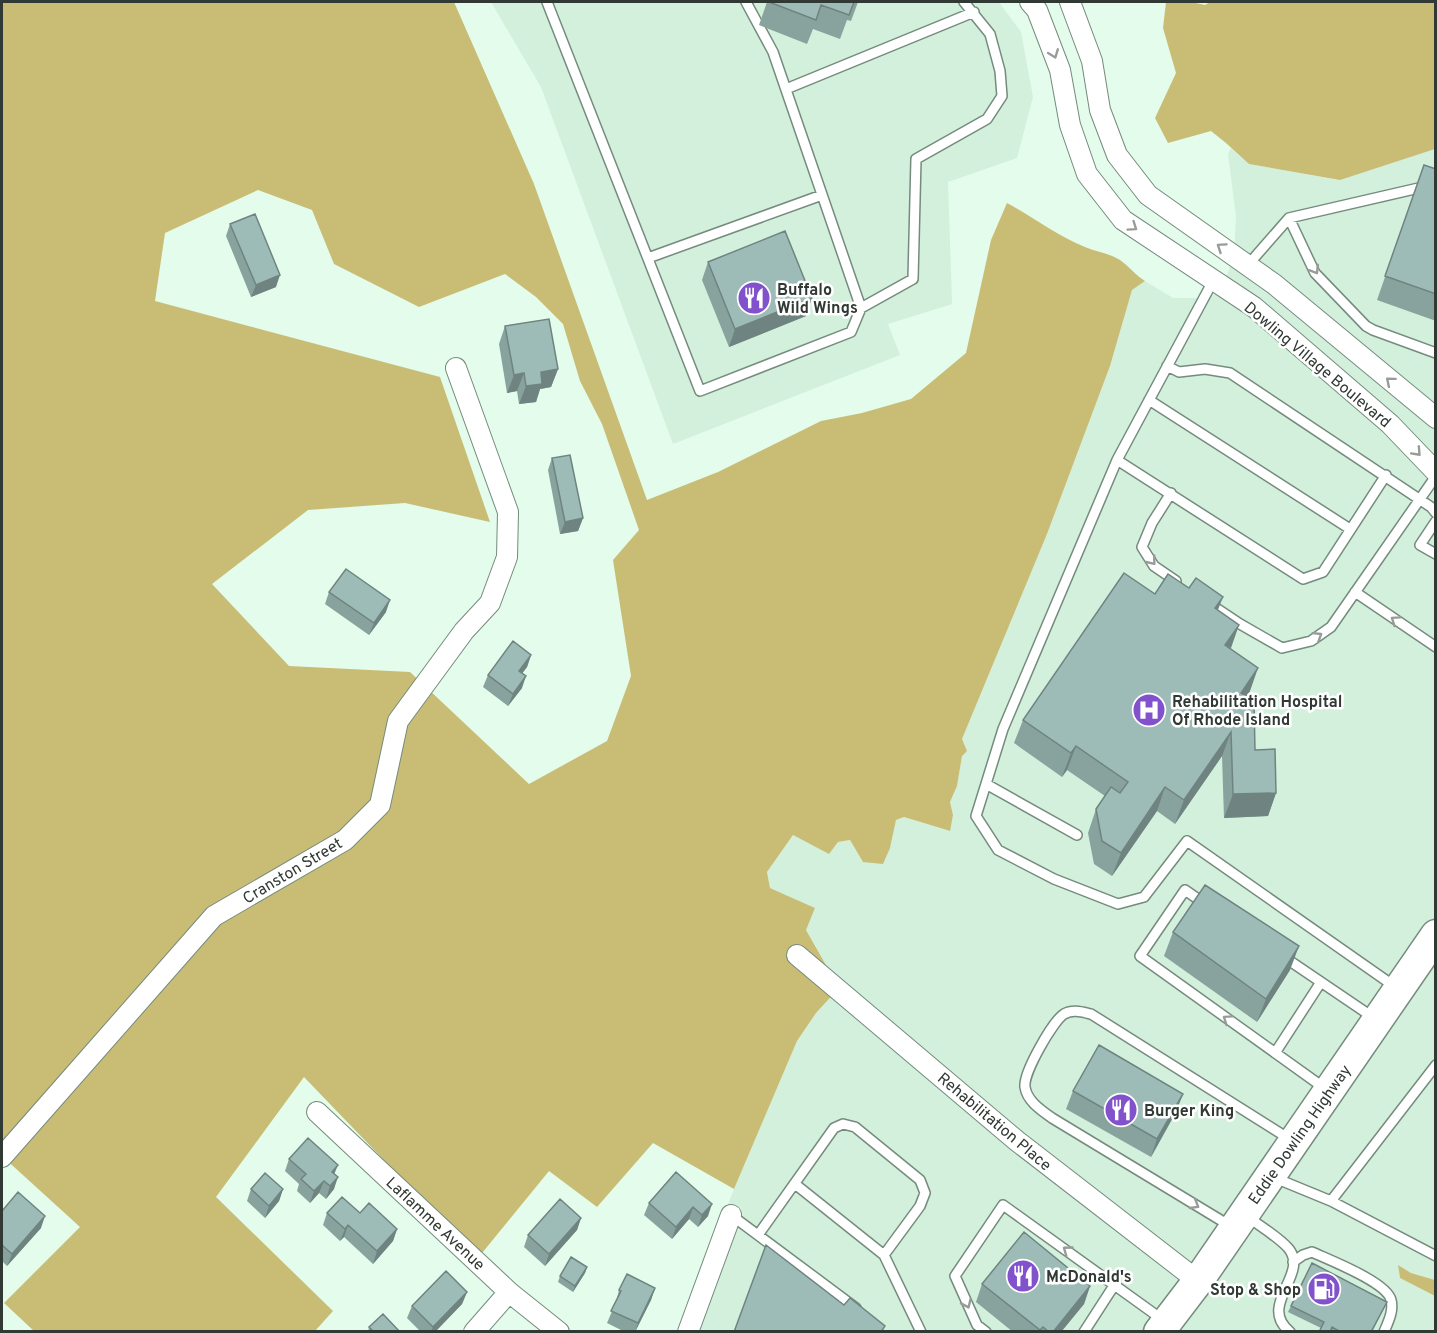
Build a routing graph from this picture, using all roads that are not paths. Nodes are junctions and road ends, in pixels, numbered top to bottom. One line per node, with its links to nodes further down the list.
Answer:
1 (547, 2): 13 (lane)
2 (746, 2): 7 (lane)
3 (964, 2): 6 (lane)
4 (1030, 2): 15 (street, Dowling Village Boulevard, one-way to 15)
5 (1070, 2): 14 (street, Dowling Village Boulevard, one-way to 5)
6 (974, 12): 7 (lane); 16 (lane)
7 (786, 89): 11 (lane)
8 (1436, 184): 9 (lane)
9 (1425, 186): 10 (lane); 12 (lane)
10 (1436, 190)
11 (822, 195): 13 (lane); 16 (lane)
12 (1289, 218): 14 (lane); 17 (lane, one-way to 17)
13 (648, 258): 16 (lane)
14 (1247, 266): 21 (street, Dowling Village Boulevard, one-way to 14)
15 (1213, 281): 18 (lane); 23 (street, Dowling Village Boulevard, one-way to 23)
16 (861, 308)
17 (1436, 353)
18 (1167, 366): 20 (lane); 24 (lane)
19 (456, 368): 49 (street, Cranston Street)
20 (1149, 400): 22 (lane); 29 (lane)
21 (1436, 418)
22 (1117, 460): 25 (lane); 35 (lane)
23 (1436, 474): 26 (lane)
24 (1386, 475): 26 (lane); 29 (lane)
25 (1171, 493): 29 (lane); 31 (lane, one-way to 31)
26 (1420, 499): 27 (lane); 32 (lane)
27 (1436, 513)
28 (1436, 520): 30 (lane)
29 (1350, 529)
30 (1436, 554)
31 (1183, 585)
32 (1355, 592): 33 (lane, one-way to 32); 34 (lane, one-way to 32)
33 (1202, 598)
34 (1436, 647)
35 (986, 784): 36 (lane); 42 (lane)
36 (1077, 835)
37 (1214, 910): 44 (lane, one-way to 37)
38 (1436, 935): 42 (main road, Eddie Dowling Highway)
39 (1273, 950): 41 (lane)
40 (797, 955): 59 (street, Rehabilitation Place)
41 (1321, 982): 43 (lane); 44 (lane)
42 (1399, 989): 43 (main road, Eddie Dowling Highway)
43 (1377, 1020): 46 (main road, Eddie Dowling Highway)
44 (1275, 1053): 46 (lane)
45 (1436, 1065): 52 (lane)
46 (1329, 1091): 48 (main road, Eddie Dowling Highway)
47 (317, 1112): 61 (street, Laflamme Avenue)
48 (1293, 1142): 50 (main road, Eddie Dowling Highway); 54 (lane, one-way to 54)
49 (2, 1157)
50 (1270, 1176): 52 (lane); 54 (main road, Eddie Dowling Highway)
51 (795, 1184): 55 (lane); 56 (lane); 56 (lane)
52 (1331, 1201): 57 (lane)
53 (731, 1215): 55 (lane); 67 (street)
54 (1239, 1221): 58 (lane); 59 (main road, Eddie Dowling Highway)
55 (758, 1235): 62 (lane)
56 (884, 1255): 64 (lane)
57 (1436, 1256)
58 (1293, 1262): 70 (lane); 71 (lane)
59 (1198, 1281): 63 (main road, Eddie Dowling Highway)
60 (1114, 1284): 63 (lane); 68 (lane, one-way to 68); 69 (lane)
61 (509, 1292): 65 (street); 66 (street, Laflamme Avenue)
62 (868, 1318)
63 (1162, 1327)
64 (919, 1330)
65 (474, 1332)
66 (559, 1332)
67 (688, 1332)
68 (986, 1332)
69 (1084, 1332)
70 (1290, 1332)
71 (1384, 1332)

